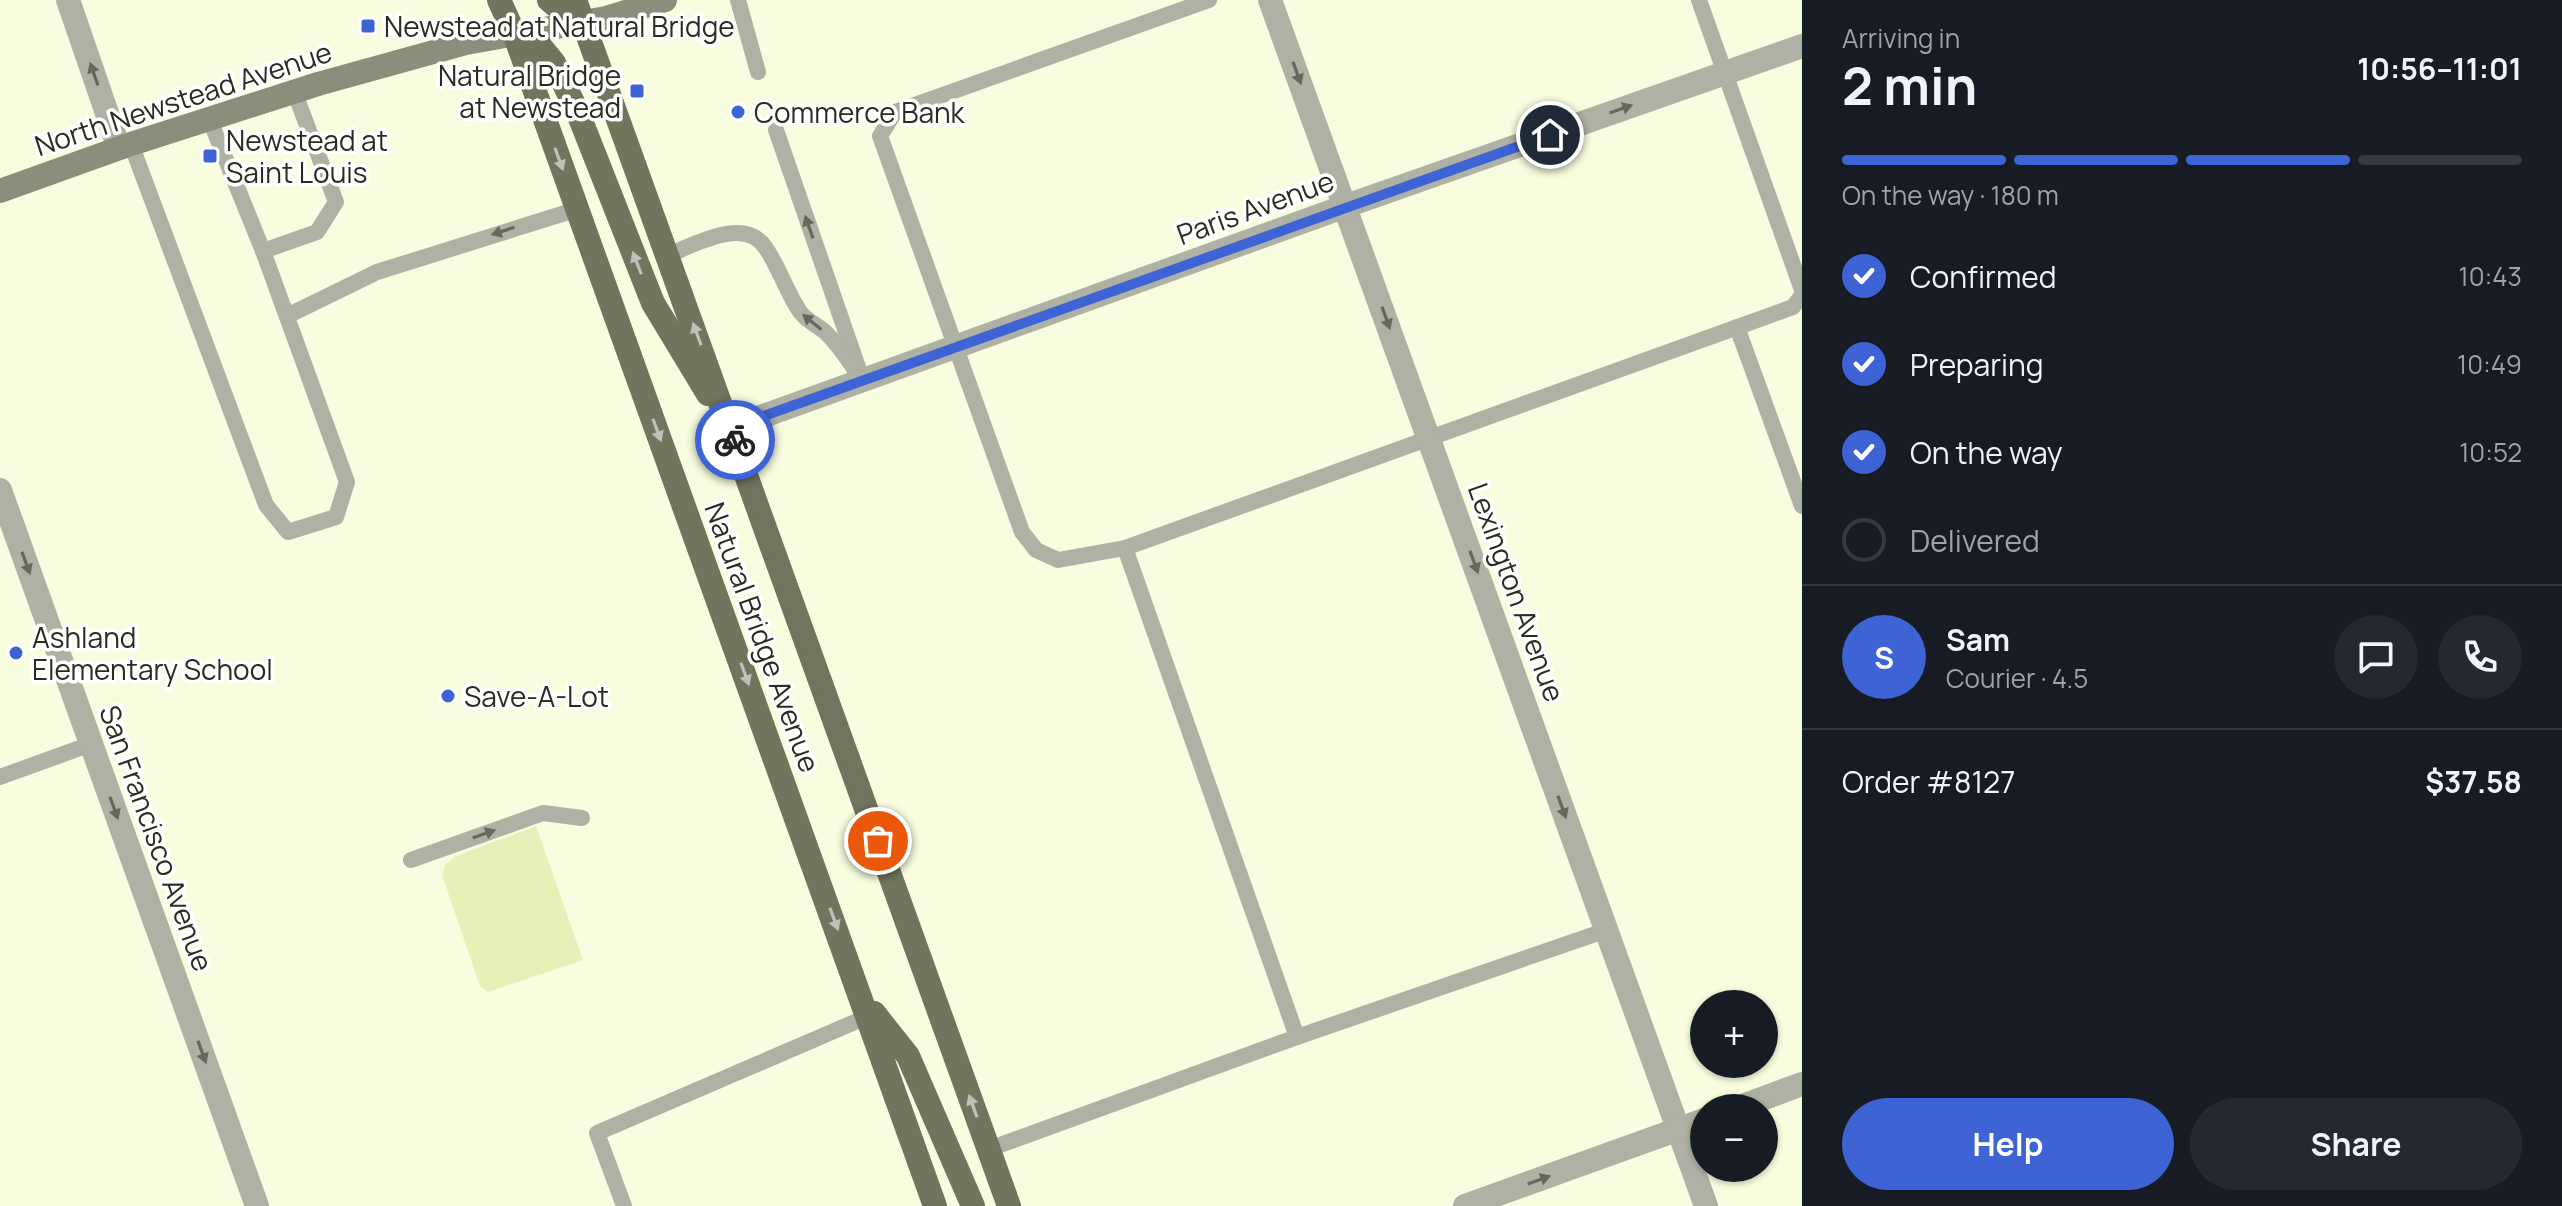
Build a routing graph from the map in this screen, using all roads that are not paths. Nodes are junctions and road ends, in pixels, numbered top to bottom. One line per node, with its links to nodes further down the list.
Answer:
1 (68, 0): 17 (street, one-way to 1)
2 (499, 0): 10 (main road, Natural Bridge Avenue)
3 (549, 0): 9 (main road)
4 (665, 0): 9 (street, North Newstead Avenue)
5 (738, 0): 12 (lane)
6 (1209, 0): 26 (lane)
7 (1270, 0): 19 (street, Lexington Avenue, one-way to 19)
8 (1699, 0): 13 (lane)
9 (579, 11): 10 (street, North Newstead Avenue); 22 (main road, Natural Bridge Avenue)
10 (514, 33): 14 (street, North Newstead Avenue); 20 (main road, Natural Bridge Avenue, one-way to 20); 28 (main road, one-way to 10)
11 (1802, 46): 13 (street, Paris Avenue)
12 (758, 72)
13 (1725, 73): 19 (street, Paris Avenue, one-way to 13); 23 (lane)
14 (294, 91): 15 (street, North Newstead Avenue); 21 (lane)
15 (209, 118): 17 (street, North Newstead Avenue); 21 (lane)
16 (776, 130): 27 (lane, one-way to 16)
17 (125, 146): 18 (street, North Newstead Avenue); 24 (lane)
18 (0, 191)
19 (1346, 206): 26 (street, Paris Avenue); 29 (street, Lexington Avenue, one-way to 29)
20 (578, 209): 24 (lane, one-way to 24); 38 (main road, Natural Bridge Avenue, one-way to 38)
21 (263, 251): 24 (lane)
22 (668, 255): 27 (lane, one-way to 22); 28 (main road, Natural Bridge Avenue, one-way to 22)
23 (1802, 292): 25 (lane)
24 (287, 316)
25 (1737, 327): 29 (lane); 31 (lane)
26 (956, 346): 27 (street, Paris Avenue); 32 (lane)
27 (862, 380): 28 (street, Paris Avenue)
28 (730, 428): 44 (main road, Natural Bridge Avenue, one-way to 28)
29 (1429, 437): 32 (lane); 37 (street, Lexington Avenue, one-way to 37)
30 (0, 490): 33 (street, San Francisco Avenue, one-way to 33)
31 (1802, 506)
32 (1125, 548): 39 (lane)
33 (91, 744): 34 (lane); 45 (street, San Francisco Avenue, one-way to 45)
34 (0, 777)
35 (582, 818): 36 (lane, one-way to 35)
36 (411, 860)
37 (1607, 930): 39 (lane); 43 (street, Lexington Avenue)
38 (866, 1007): 46 (lane); 47 (main road, Natural Bridge Avenue); 48 (main road)
39 (1297, 1037): 44 (lane)
40 (1802, 1084): 41 (street)
41 (1775, 1094)
42 (1690, 1125): 43 (street)
43 (1679, 1129): 50 (street, one-way to 43); 51 (street, Lexington Avenue)
44 (989, 1149): 49 (main road, Natural Bridge Avenue)
45 (257, 1206)
46 (624, 1206)
47 (935, 1206)
48 (973, 1206)
49 (1009, 1206)
50 (1465, 1206)
51 (1706, 1206)

